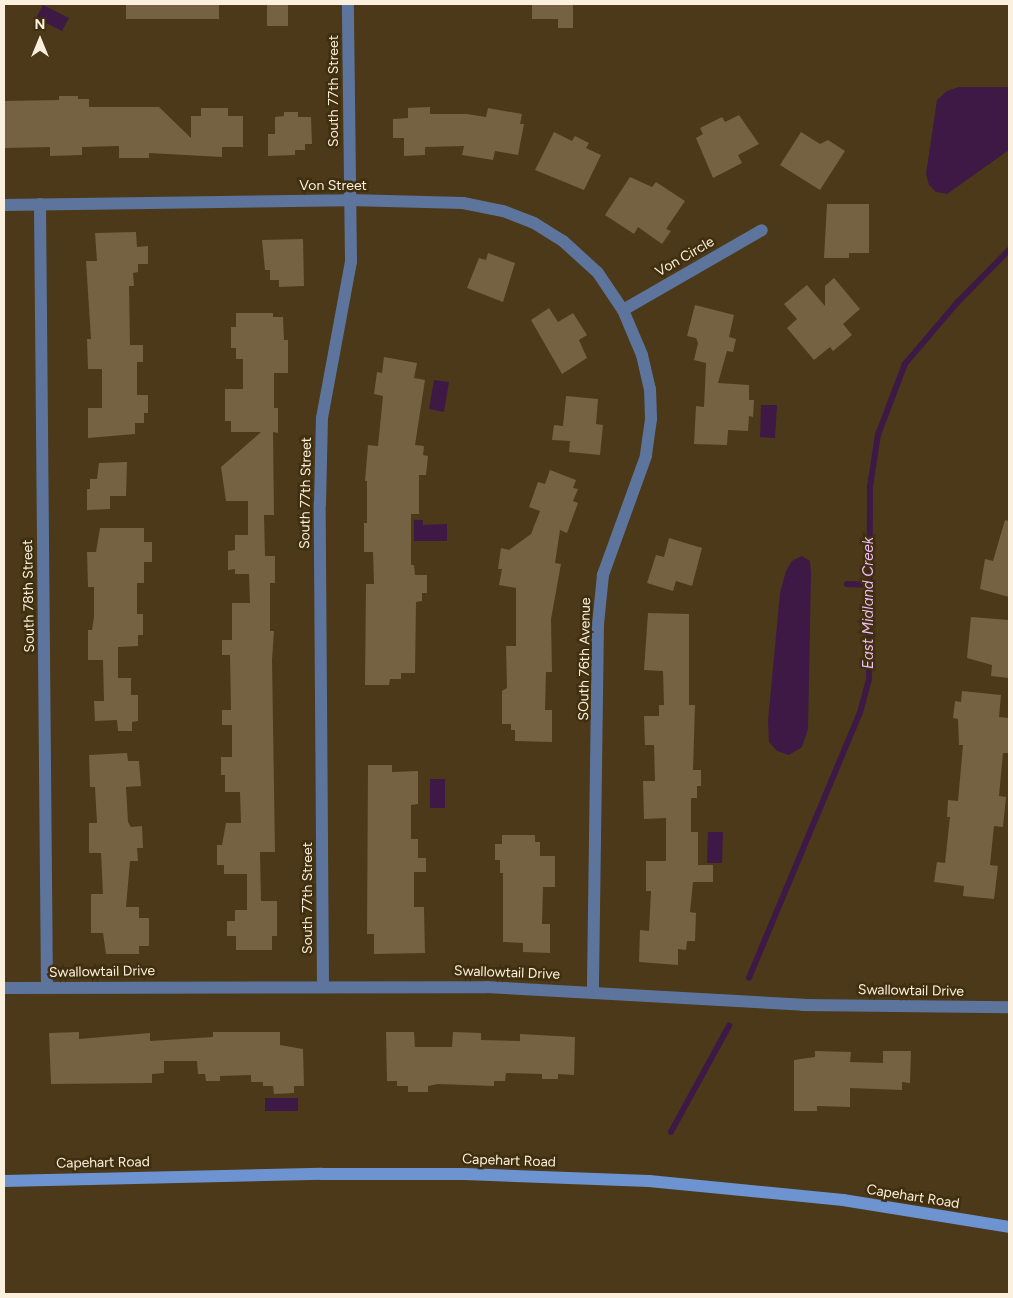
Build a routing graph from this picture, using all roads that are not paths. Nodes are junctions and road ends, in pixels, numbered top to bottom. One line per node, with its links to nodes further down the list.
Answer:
1 (348, 4): 2 (street, South 77th Street)
2 (349, 200): 3 (street, Von Street); 6 (street, Von Street); 7 (street, South 77th Street)
3 (40, 204): 4 (street, Von Street); 8 (street, South 78th Street)
4 (4, 205)
5 (762, 230): 6 (street, Von Circle)
6 (623, 310): 10 (street, SOuth 76th Avenue)
7 (323, 985): 8 (street, Swallowtail Drive); 10 (street, Swallowtail Drive)
8 (47, 987): 9 (street, Swallowtail Drive)
9 (4, 988)
10 (593, 992): 11 (street, Swallowtail Drive)
11 (1009, 1007)
12 (4, 1180): 13 (street, Capehart Road)
13 (1009, 1227)

